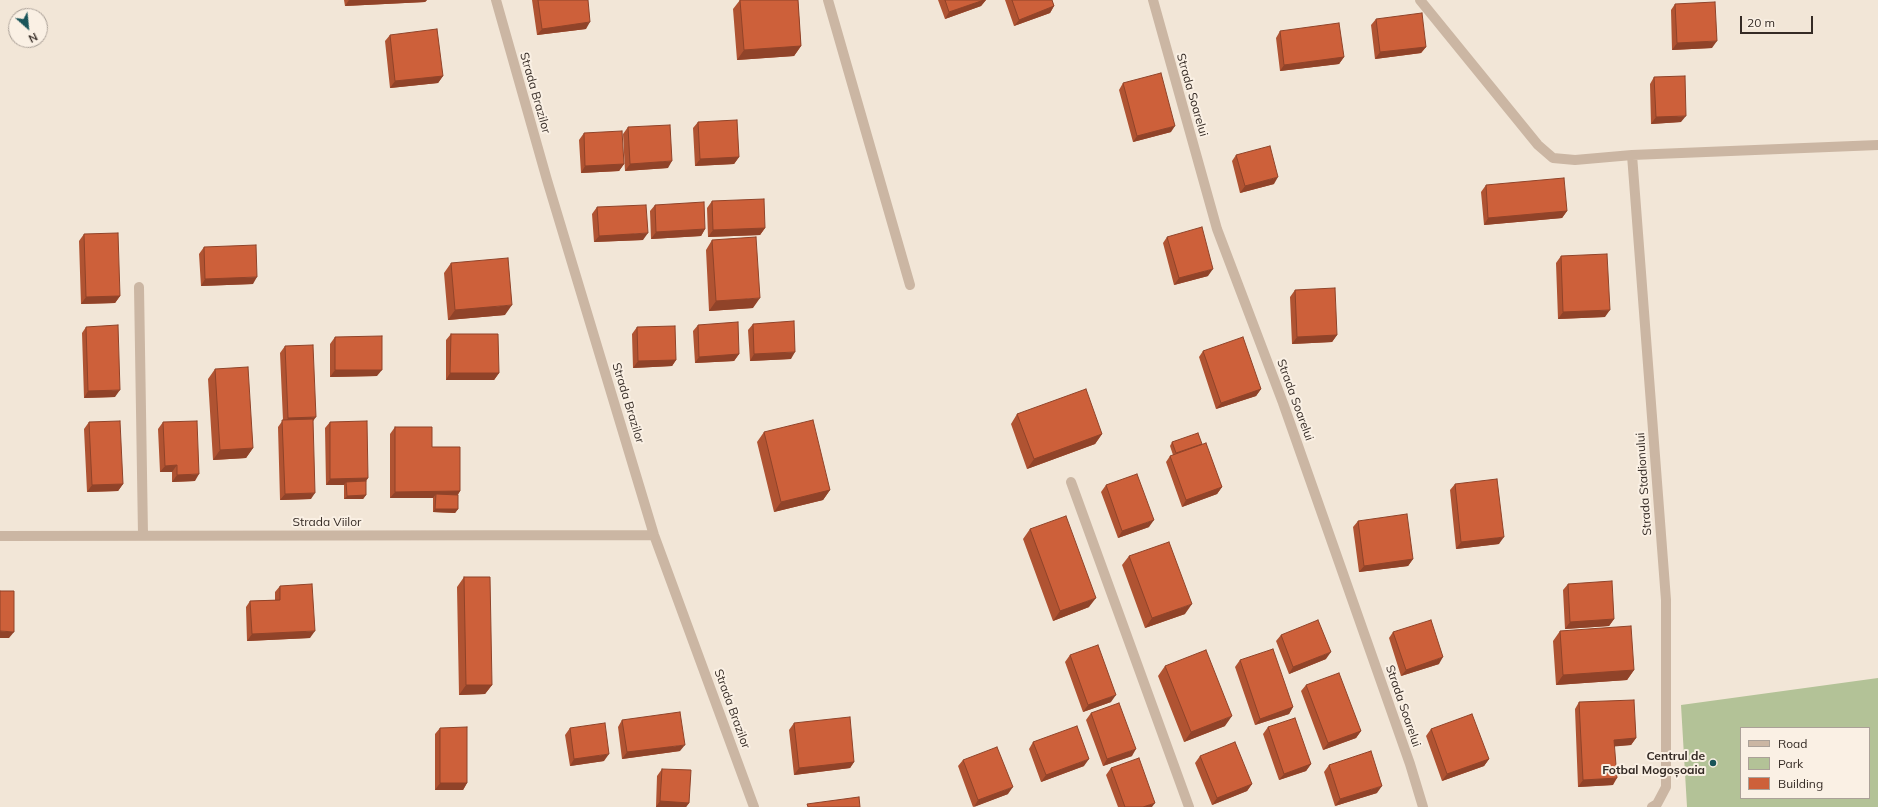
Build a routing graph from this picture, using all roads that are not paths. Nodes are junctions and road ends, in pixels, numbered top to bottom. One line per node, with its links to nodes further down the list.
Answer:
1 (496, 0): 11 (street, Strada Brazilor)
2 (828, 0): 7 (street)
3 (1153, 0): 15 (street, Strada Soarelui)
4 (1420, 0): 6 (street)
5 (1878, 145): 6 (street)
6 (1632, 155): 16 (street, Strada Stadionului)
7 (910, 285)
8 (139, 287): 10 (street)
9 (1071, 482): 14 (street)
10 (143, 534): 11 (street, Strada Viilor); 12 (street, Strada Viilor)
11 (654, 535): 13 (street, Strada Brazilor)
12 (0, 536)
13 (754, 807)
14 (1189, 807)
15 (1423, 807)
16 (1652, 807)

